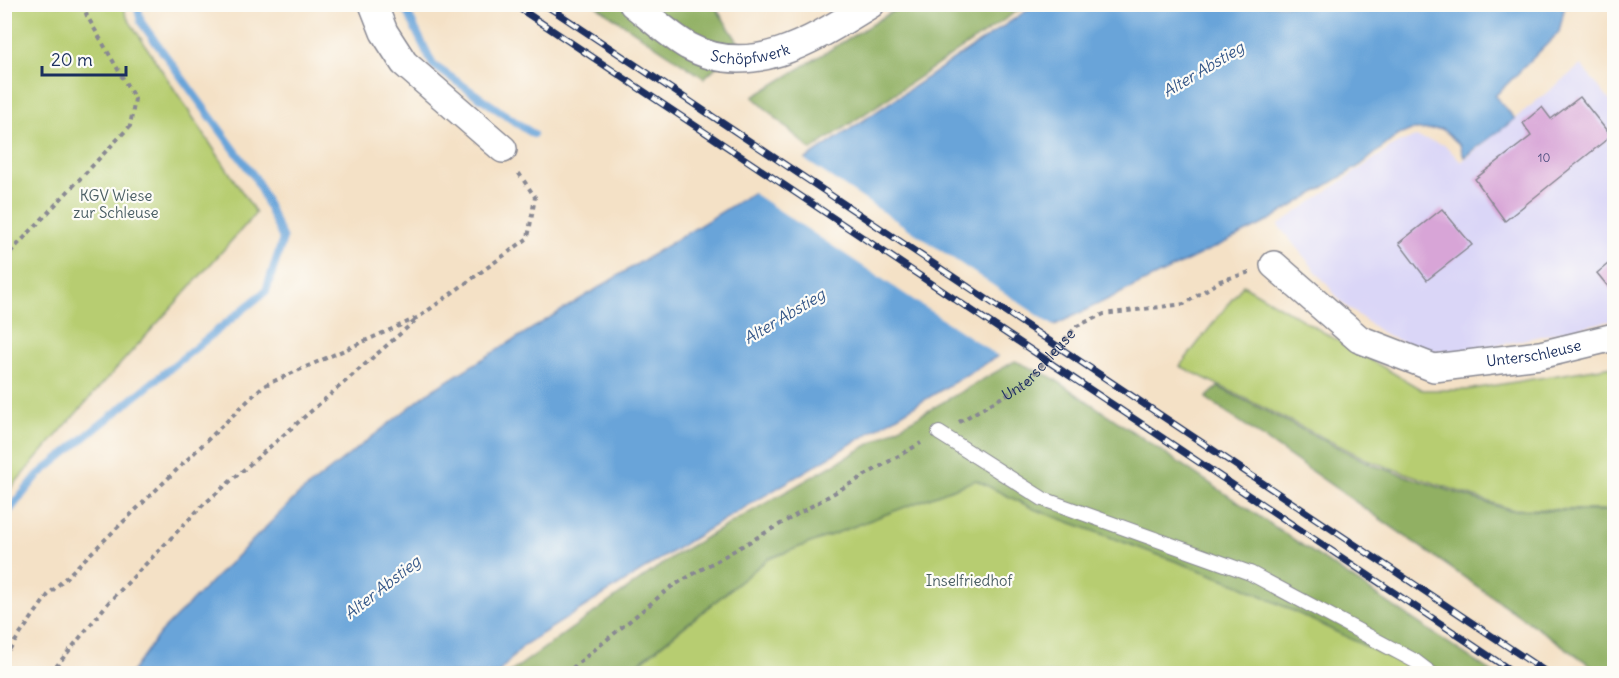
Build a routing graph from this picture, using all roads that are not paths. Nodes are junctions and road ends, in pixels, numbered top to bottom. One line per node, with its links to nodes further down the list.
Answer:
1 (373, 4): 4 (street)
2 (633, 4): 3 (street, Schöpfwerk)
3 (871, 4)
4 (503, 149)
5 (1274, 266): 6 (street, Unterschleuse)
6 (1614, 337)
7 (939, 433): 8 (lane)
8 (1432, 674)

